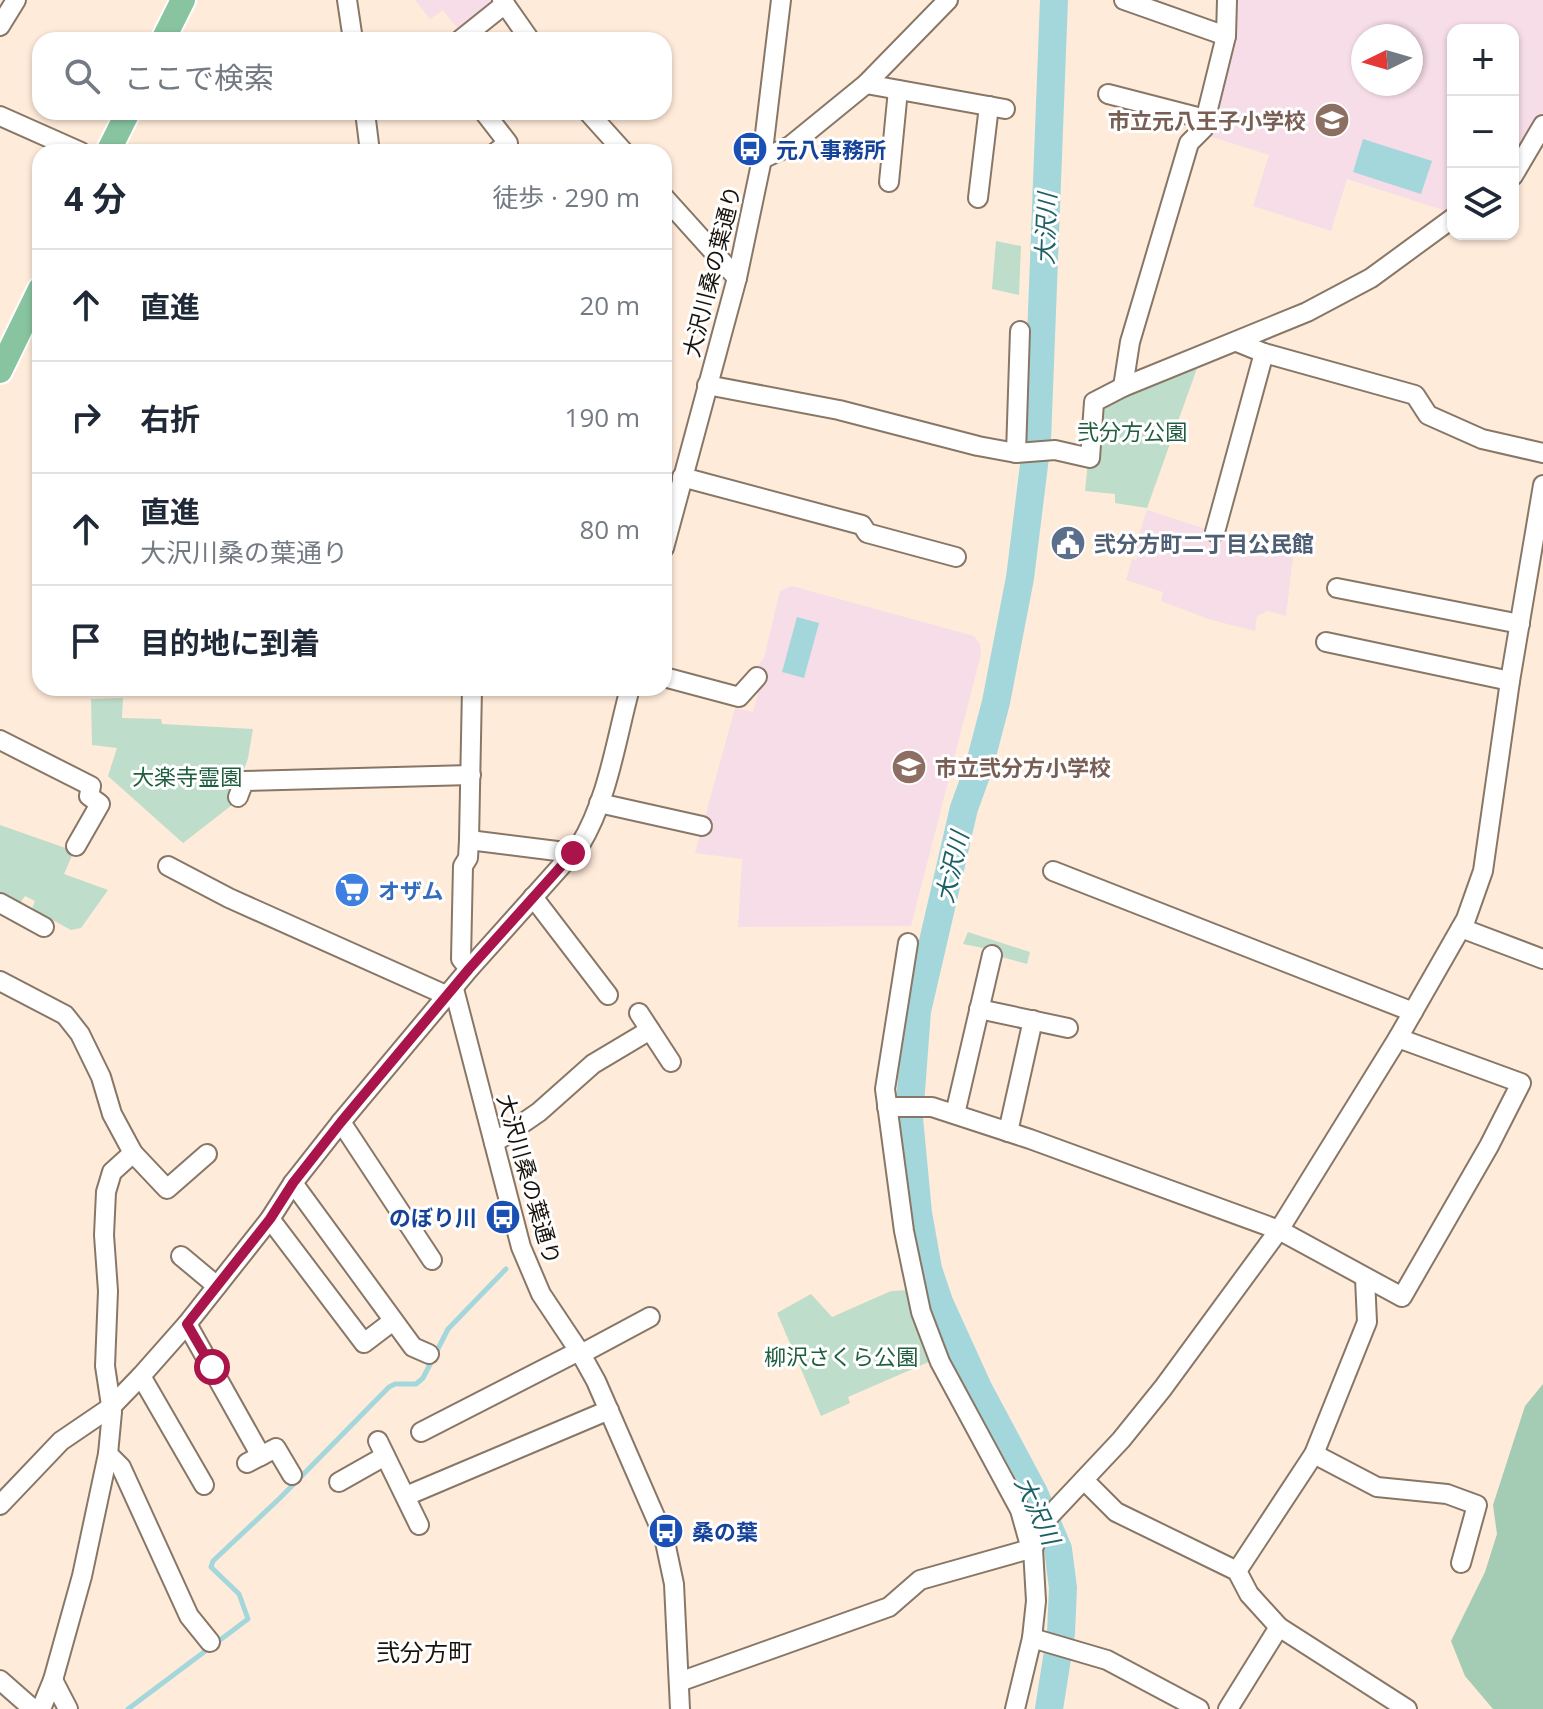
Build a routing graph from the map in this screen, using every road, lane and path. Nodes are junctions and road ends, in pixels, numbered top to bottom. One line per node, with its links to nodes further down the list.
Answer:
1 (16, 0): 9 (street)
2 (182, 0): 10 (main road)
3 (347, 0): 11 (street)
4 (781, 0): 30 (street, 大沢川桑の葉通り)
5 (948, 0): 15 (street)
6 (1124, 0): 14 (street)
7 (1227, 0): 14 (street)
8 (504, 2): 12 (street); 13 (street)
9 (0, 26)
10 (167, 32)
11 (352, 32)
12 (469, 32)
13 (525, 32)
14 (1226, 36): 19 (street)
15 (866, 84): 16 (street); 30 (street)
16 (898, 90): 32 (street); 33 (street)
17 (1108, 94): 19 (street)
18 (0, 116): 25 (street)
19 (1205, 119): 43 (street)
20 (124, 120): 26 (main road)
21 (367, 120): 27 (street)
22 (490, 120): 28 (street)
23 (595, 120): 29 (street)
24 (1543, 125): 31 (street)
25 (63, 144)
26 (112, 144)
27 (369, 144)
28 (507, 144)
29 (617, 144)
30 (762, 159): 36 (street, 大沢川桑の葉通り)
31 (1518, 168)
32 (889, 182)
33 (978, 198)
34 (672, 206): 36 (street)
35 (1447, 222): 39 (street)
36 (737, 278): 42 (street, 大沢川桑の葉通り)
37 (32, 305): 41 (main road)
38 (1020, 331): 44 (street)
39 (1237, 342): 40 (street); 43 (street)
40 (1264, 353): 45 (street); 49 (street)
41 (0, 371)
42 (707, 385): 44 (street); 46 (street, 大沢川桑の葉通り)
43 (1123, 387): 44 (street)
44 (1019, 453)
45 (1543, 453)
46 (682, 477): 48 (street, 大沢川桑の葉通り); 50 (street)
47 (1543, 485): 52 (street)
48 (672, 516)
49 (1215, 532)
50 (956, 557)
51 (1337, 588): 52 (street)
52 (1520, 624): 56 (street)
53 (1326, 642): 56 (street)
54 (757, 677): 55 (street)
55 (672, 679)
56 (1510, 681): 72 (street)
57 (473, 696): 60 (street)
58 (628, 696): 62 (street)
59 (0, 740): 65 (street)
60 (471, 775): 61 (street); 64 (street)
61 (238, 797)
62 (599, 803): 63 (street); 66 (street)
63 (702, 826)
64 (469, 840): 66 (street); 76 (street)
65 (76, 846)
66 (573, 853): 69 (street)
67 (168, 866): 78 (street)
68 (1053, 871): 81 (street)
69 (533, 897): 76 (street); 79 (street)
70 (0, 903): 71 (street)
71 (44, 927)
72 (1461, 928): 75 (street); 81 (street)
73 (908, 943): 88 (street)
74 (992, 955): 80 (street)
75 (1543, 959)
76 (469, 969): 78 (street)
77 (0, 981): 93 (street)
78 (451, 992): 90 (street); 92 (street, 大沢川桑の葉通り)
79 (608, 995)
80 (979, 1009): 83 (street); 89 (street)
81 (1413, 1012): 86 (street)
82 (639, 1013): 85 (street)
83 (1033, 1020): 84 (street); 91 (street)
84 (1068, 1028)
85 (650, 1030): 87 (street); 92 (street)
86 (1398, 1038): 97 (street); 100 (street)
87 (671, 1062)
88 (892, 1108): 89 (street); 120 (street)
89 (955, 1114): 91 (street)
90 (341, 1122): 95 (street); 99 (street)
91 (1008, 1132): 97 (street)
92 (494, 1143): 105 (street, 大沢川桑の葉通り)
93 (133, 1153): 94 (street); 108 (street)
94 (207, 1154)
95 (293, 1183): 96 (street); 103 (street)
96 (270, 1219): 101 (street); 103 (street)
97 (1279, 1230): 100 (street); 114 (street)
98 (181, 1256): 101 (street)
99 (432, 1260)
100 (1365, 1278): 112 (street)
101 (217, 1286): 104 (street)
102 (650, 1317): 105 (street)
103 (393, 1321): 106 (street)
104 (187, 1324): 107 (street); 113 (street)
105 (580, 1352): 109 (street, 大沢川桑の葉通り); 110 (street)
106 (429, 1354)
107 (141, 1376): 108 (street); 116 (street)
108 (111, 1407): 111 (street); 117 (street)
109 (609, 1410): 118 (street); 128 (street, 大沢川桑の葉通り)
110 (421, 1433)
111 (108, 1454): 125 (street); 127 (street)
112 (1314, 1454): 121 (street); 122 (street)
113 (292, 1475)
114 (1084, 1480): 120 (street); 122 (street)
115 (339, 1482): 118 (street)
116 (204, 1485)
117 (3, 1494)
118 (406, 1496): 119 (street)
119 (419, 1525)
120 (1034, 1543): 124 (street); 128 (street)
121 (1461, 1563)
122 (1237, 1571): 123 (street)
123 (1279, 1627): 135 (street); 136 (street)
124 (1037, 1639): 133 (street); 134 (street)
125 (210, 1642)
126 (0, 1680): 129 (street)
127 (53, 1680): 130 (street); 131 (street)
128 (679, 1682): 132 (street, 大沢川桑の葉通り)
129 (33, 1709)
130 (41, 1709)
131 (68, 1709)
132 (680, 1709)
133 (1015, 1709)
134 (1199, 1709)
135 (1228, 1709)
136 (1407, 1709)

